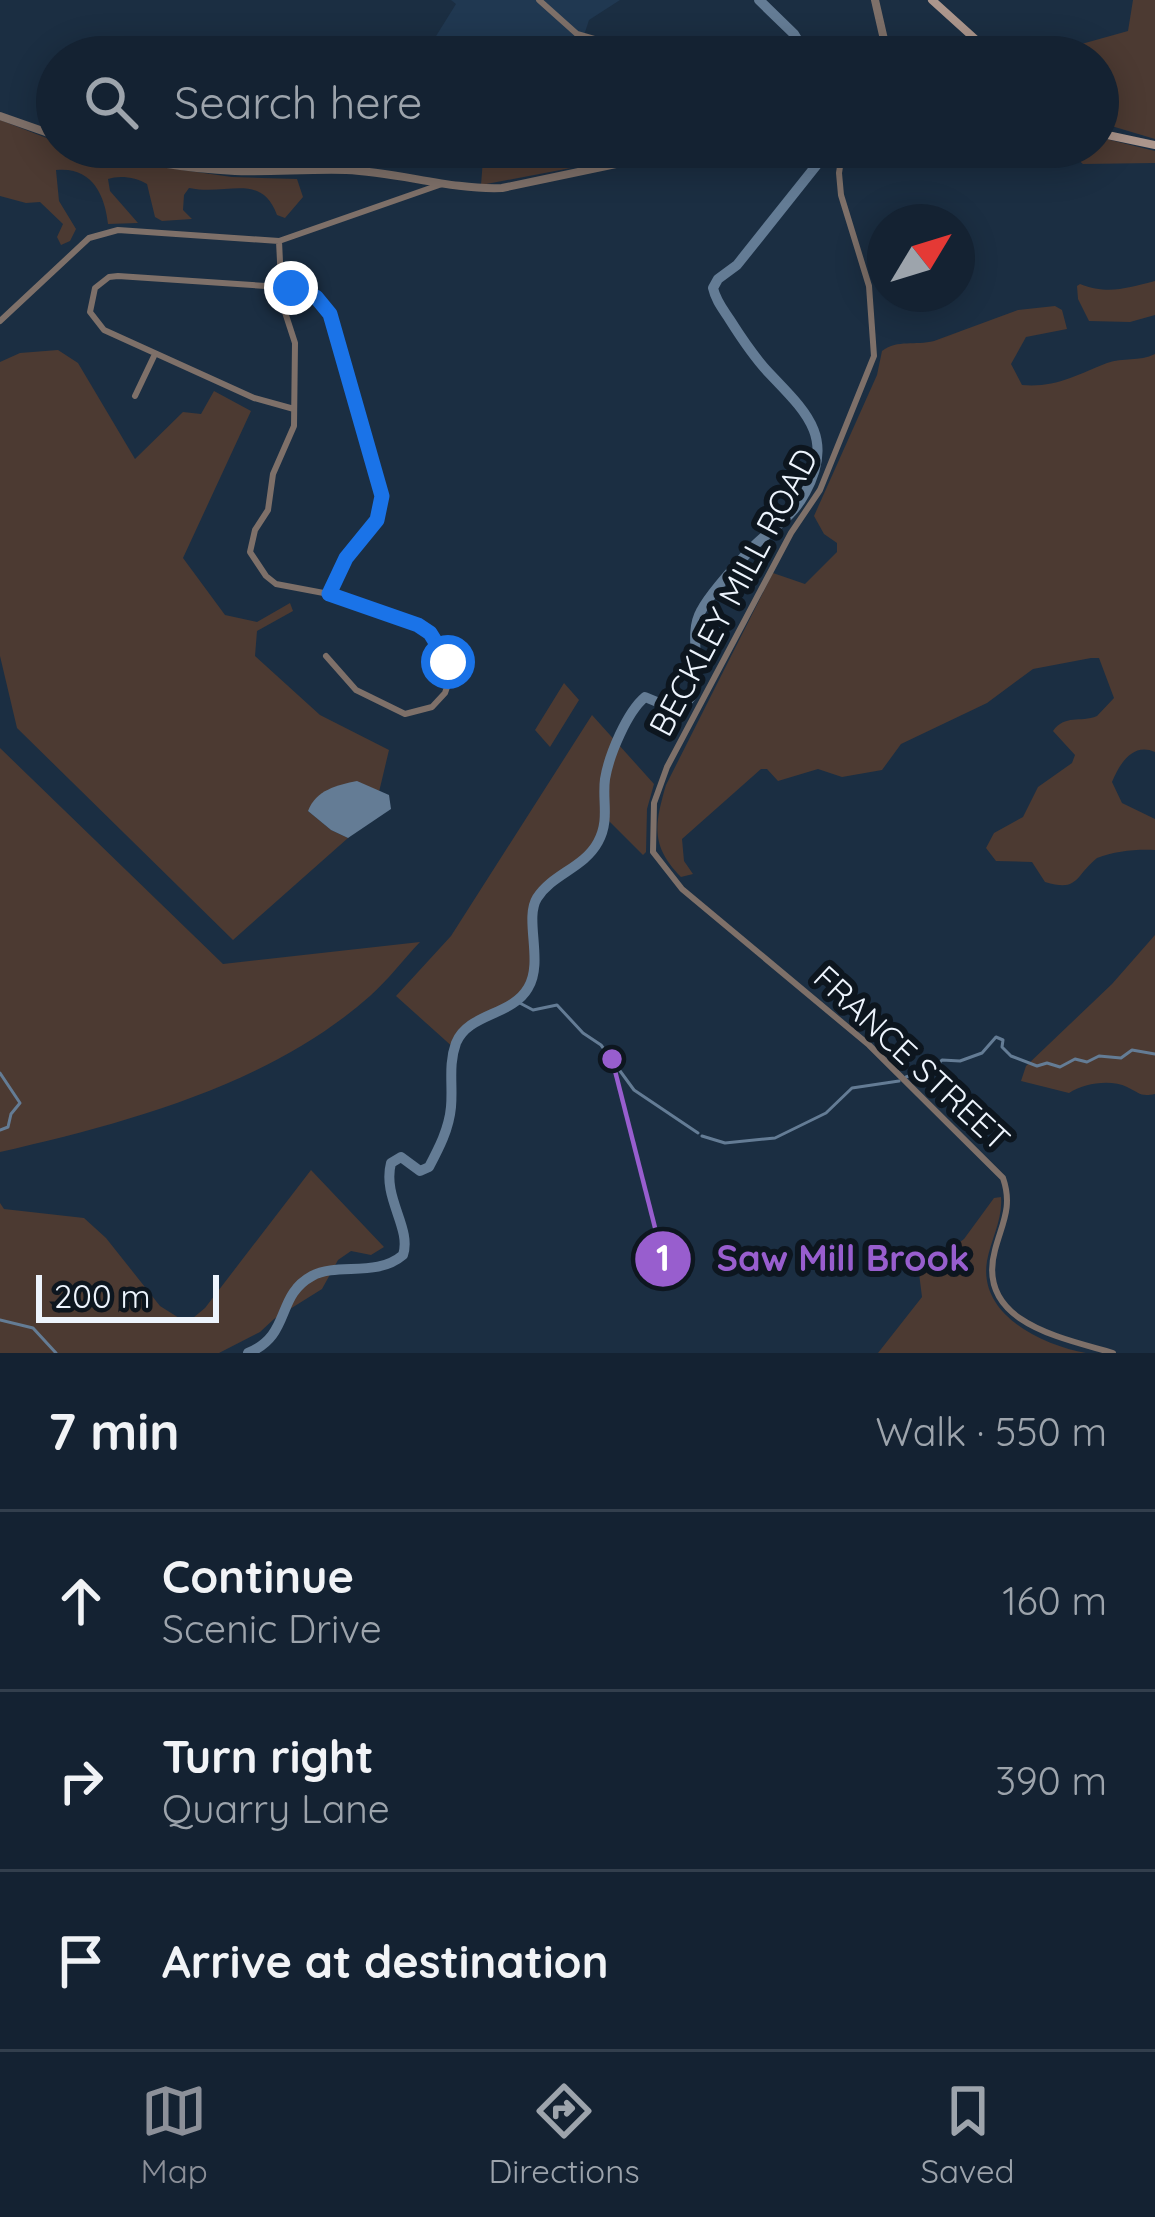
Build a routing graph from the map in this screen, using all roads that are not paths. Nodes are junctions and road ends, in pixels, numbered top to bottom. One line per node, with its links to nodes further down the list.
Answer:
1 (539, 0): 4 (street)
2 (875, 0): 5 (street)
3 (932, 0): 6 (main road)
4 (584, 36)
5 (883, 36)
6 (972, 36)
7 (0, 116): 8 (street)
8 (36, 129)
9 (1119, 139): 10 (main road)
10 (1155, 145)
11 (207, 168): 14 (street)
12 (596, 168): 14 (street)
13 (840, 168): 23 (street, BECKLEY MILL ROAD)
14 (442, 184): 15 (street)
15 (279, 241): 16 (street); 17 (street)
16 (281, 287): 18 (street); 20 (street); 21 (street)
17 (0, 321)
18 (155, 354): 19 (street); 20 (street)
19 (135, 396)
20 (294, 409): 21 (street)
21 (329, 594): 22 (street)
22 (326, 656)
23 (653, 853): 24 (street, FRANCE STREET)
24 (1113, 1353)

